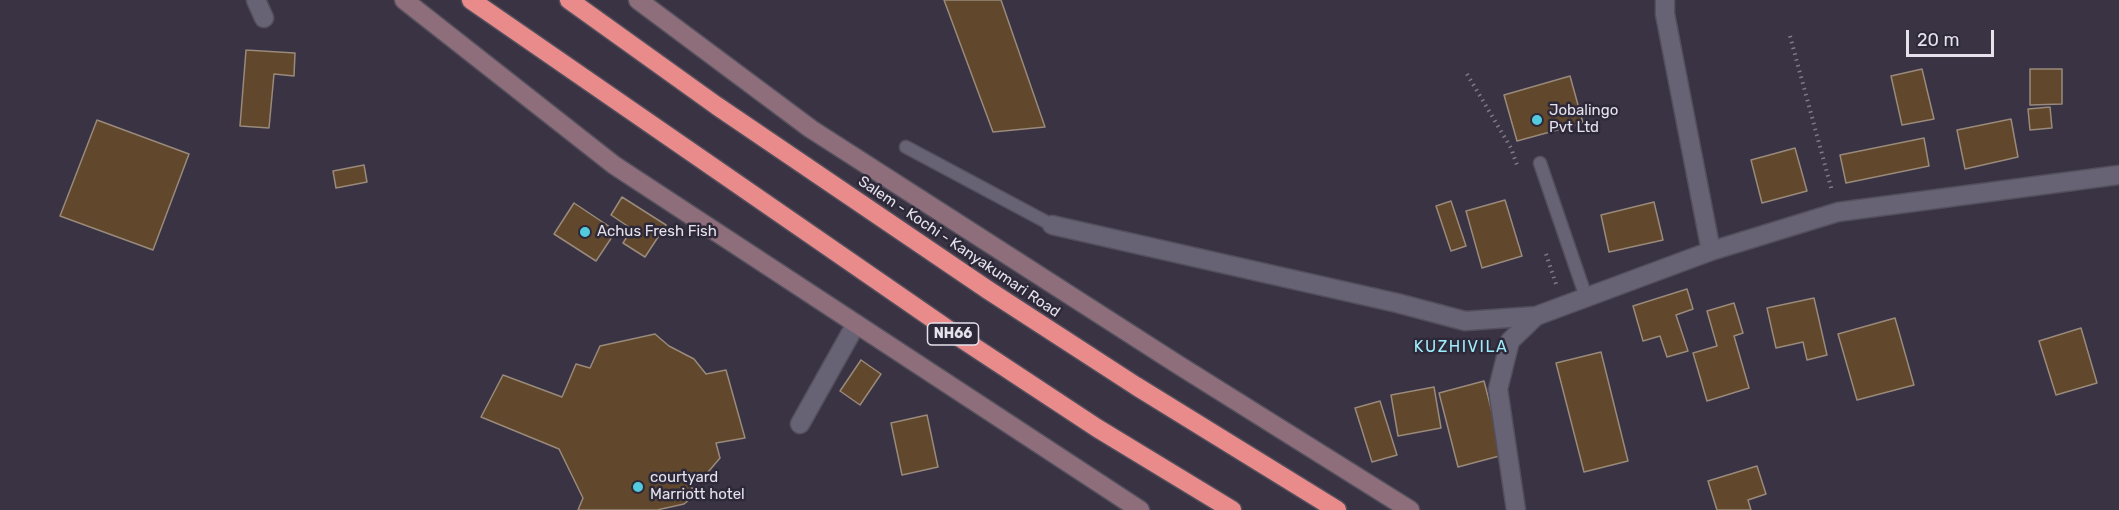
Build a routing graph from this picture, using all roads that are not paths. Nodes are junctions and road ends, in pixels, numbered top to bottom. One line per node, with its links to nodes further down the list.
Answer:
1 (256, 0): 7 (street)
2 (404, 0): 15 (street)
3 (471, 0): 18 (highway, NH66)
4 (569, 0): 19 (highway, Salem - Kochi - Kanyakumari Road)
5 (638, 0): 20 (street)
6 (1665, 0): 12 (street)
7 (264, 18)
8 (906, 147): 11 (lane)
9 (1540, 164): 13 (lane)
10 (2119, 175): 12 (street)
11 (1052, 225): 14 (street)
12 (1711, 251): 13 (street)
13 (1586, 297): 14 (street)
14 (1536, 316): 21 (street)
15 (856, 324): 16 (street); 17 (street)
16 (800, 424)
17 (1140, 510)
18 (1232, 510)
19 (1337, 510)
20 (1410, 510)
21 (1516, 510)

